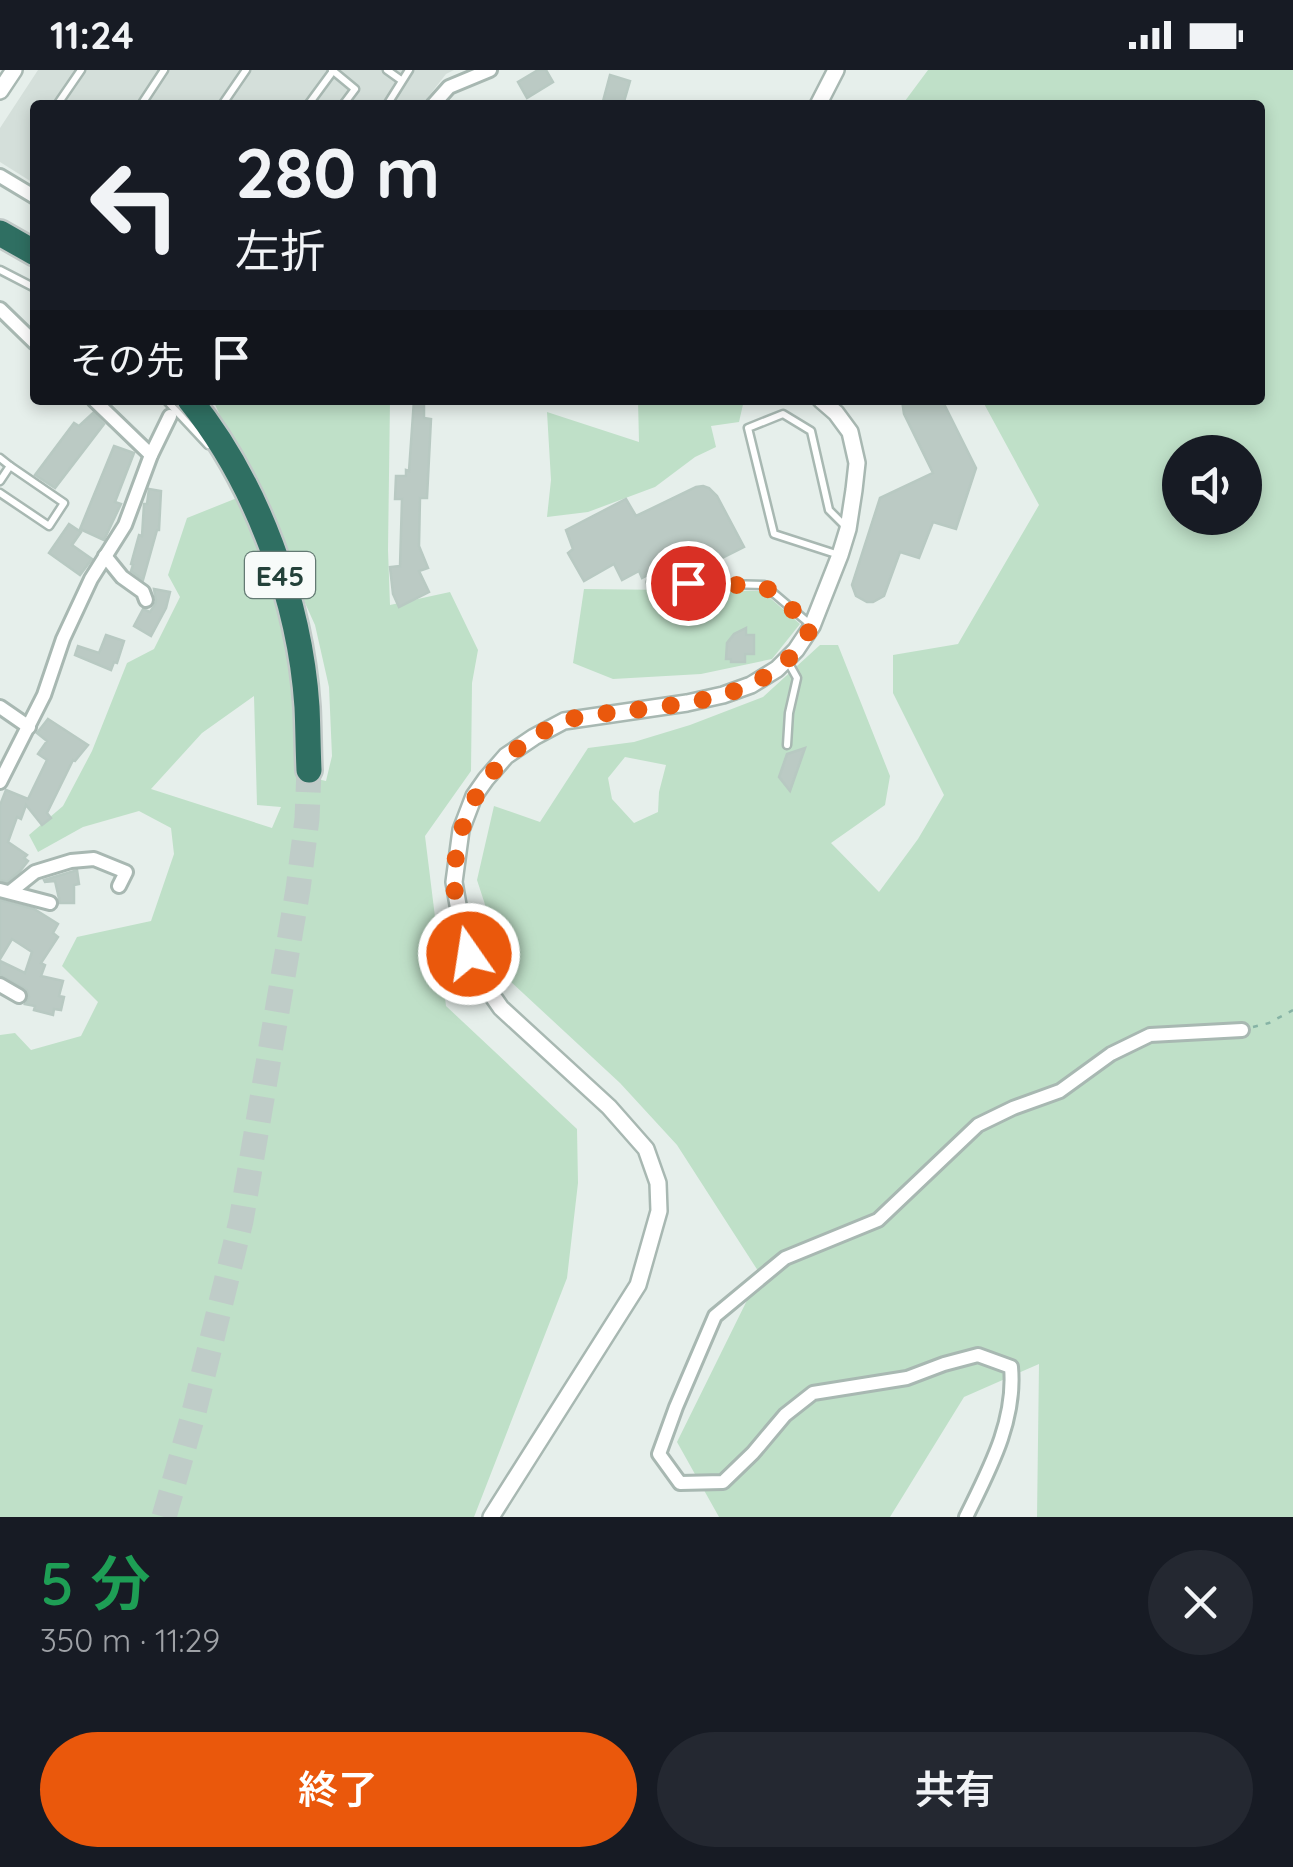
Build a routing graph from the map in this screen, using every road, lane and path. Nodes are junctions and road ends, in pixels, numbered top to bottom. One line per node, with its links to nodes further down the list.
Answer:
1 (81, 70): 10 (lane)
2 (164, 70): 11 (lane)
3 (246, 70): 12 (lane)
4 (333, 70): 13 (lane); 14 (lane)
5 (387, 70): 9 (lane)
6 (409, 70): 9 (lane)
7 (490, 70): 16 (street)
8 (836, 70): 17 (street)
9 (402, 80): 15 (lane)
10 (60, 100)
11 (143, 100)
12 (225, 100)
13 (312, 100)
14 (347, 100)
15 (390, 100)
16 (437, 100)
17 (821, 100)
18 (0, 176): 19 (street)
19 (30, 194)
20 (0, 234): 21 (highway)
21 (30, 250)
22 (0, 270): 23 (lane)
23 (30, 285)
24 (0, 309): 25 (street)
25 (30, 339)
26 (99, 405): 30 (street)
27 (171, 405): 35 (lane)
28 (827, 405): 36 (street)
29 (180, 408): 30 (street); 35 (highway, E45)
30 (151, 455): 38 (street)
31 (0, 458): 32 (lane)
32 (10, 466): 33 (lane); 34 (lane)
33 (0, 480)
34 (0, 493)
35 (254, 505): 46 (highway, E45)
36 (848, 529): 37 (street); 37 (lane)
37 (840, 555): 41 (street)
38 (105, 556): 40 (street); 44 (street)
39 (651, 582): 41 (lane)
40 (146, 600)
41 (812, 626): 42 (street)
42 (787, 659): 45 (lane); 55 (street)
43 (0, 707): 44 (street)
44 (29, 726): 47 (street)
45 (787, 745)
46 (309, 770)
47 (0, 782)
48 (119, 886): 49 (street)
49 (5, 891): 50 (street)
50 (50, 903)
51 (0, 985): 52 (street)
52 (19, 996)
53 (1293, 1010): 54 (path)
54 (1242, 1030): 56 (street)
55 (491, 1517)
56 (966, 1517)

